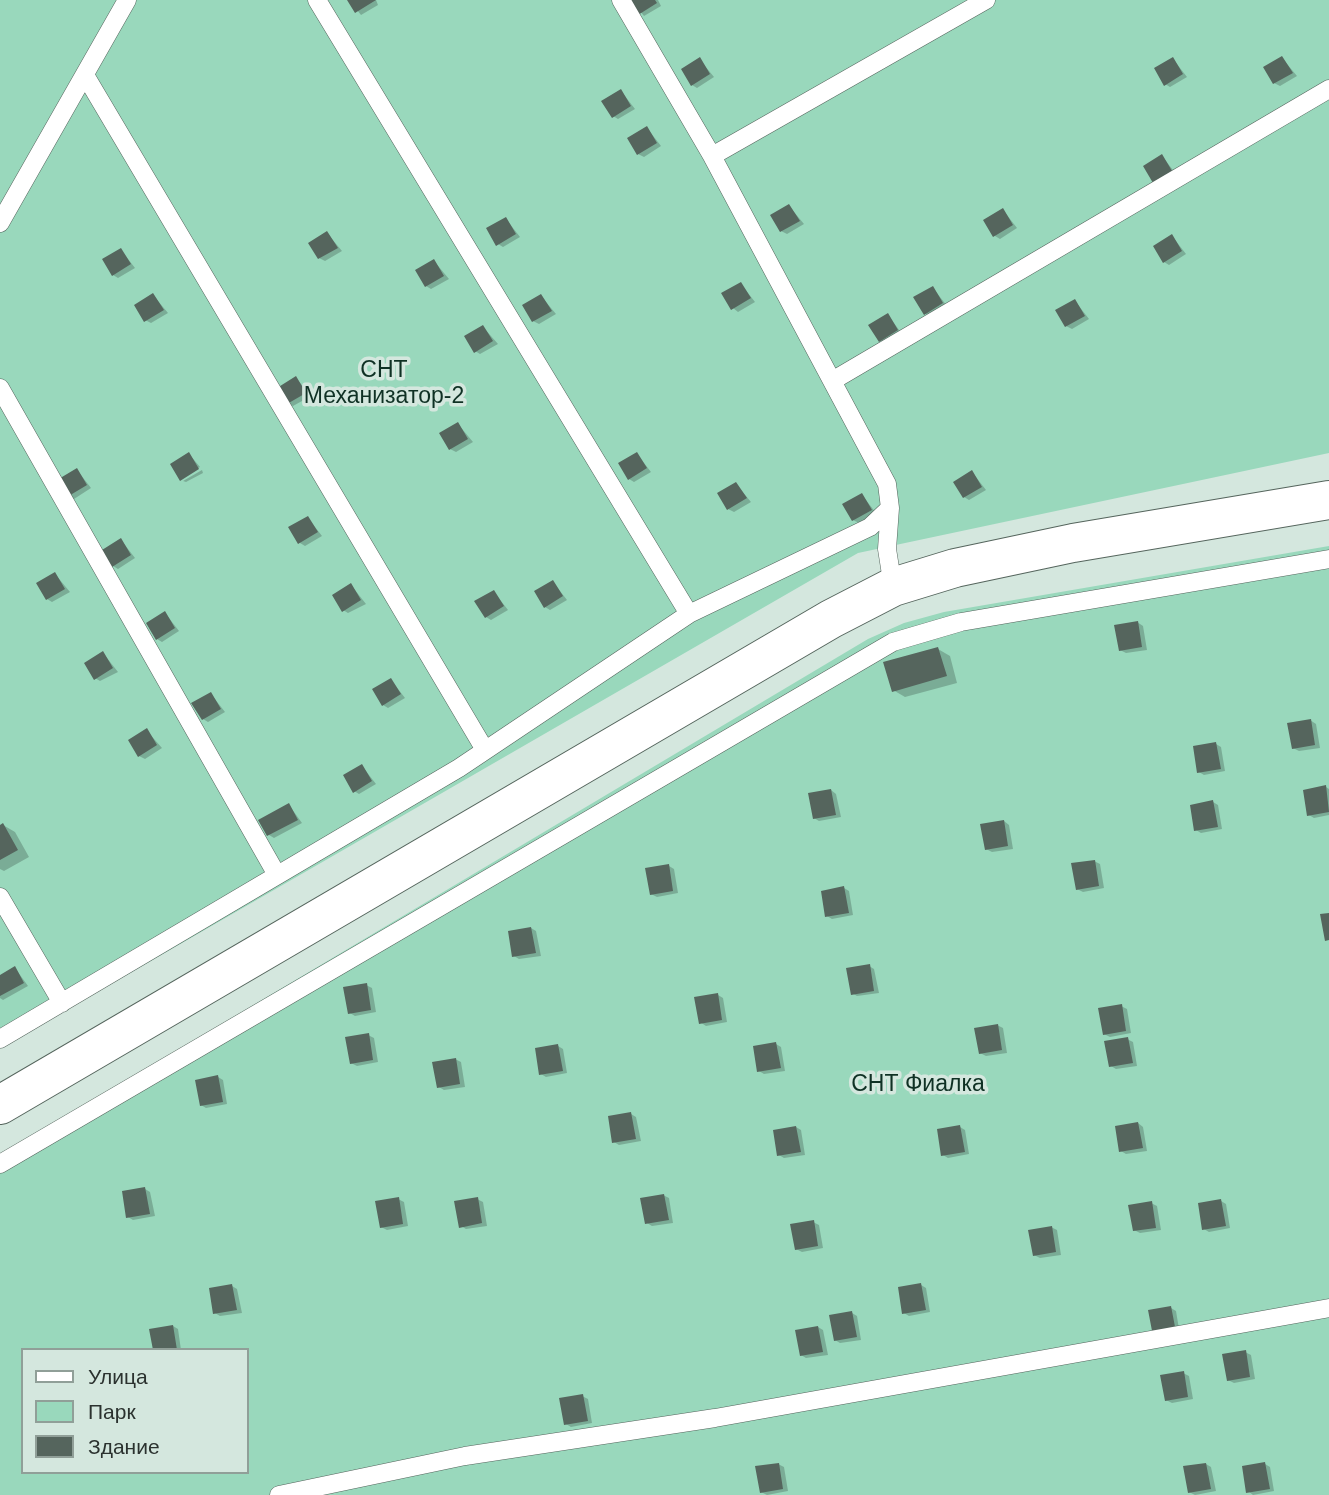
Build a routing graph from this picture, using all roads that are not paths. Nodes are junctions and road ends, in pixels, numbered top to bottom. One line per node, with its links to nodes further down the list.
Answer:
1 (127, 0): 5 (lane)
2 (317, 0): 15 (lane)
3 (621, 0): 7 (lane)
4 (986, 0): 7 (lane)
5 (85, 75): 8 (lane); 16 (lane)
6 (1329, 89): 9 (lane)
7 (712, 156): 9 (lane)
8 (0, 223)
9 (832, 381): 12 (lane)
10 (0, 388): 17 (lane)
11 (1329, 500): 14 (street)
12 (890, 508): 14 (lane); 15 (lane)
13 (1329, 559): 22 (lane)
14 (893, 587): 21 (street)
15 (689, 614): 16 (lane)
16 (485, 750): 17 (lane)
17 (278, 875): 19 (lane)
18 (0, 897): 19 (lane)
19 (61, 1003): 20 (lane)
20 (0, 1039)
21 (0, 1105)
22 (0, 1164)
23 (1329, 1308): 24 (lane)
24 (279, 1495)

